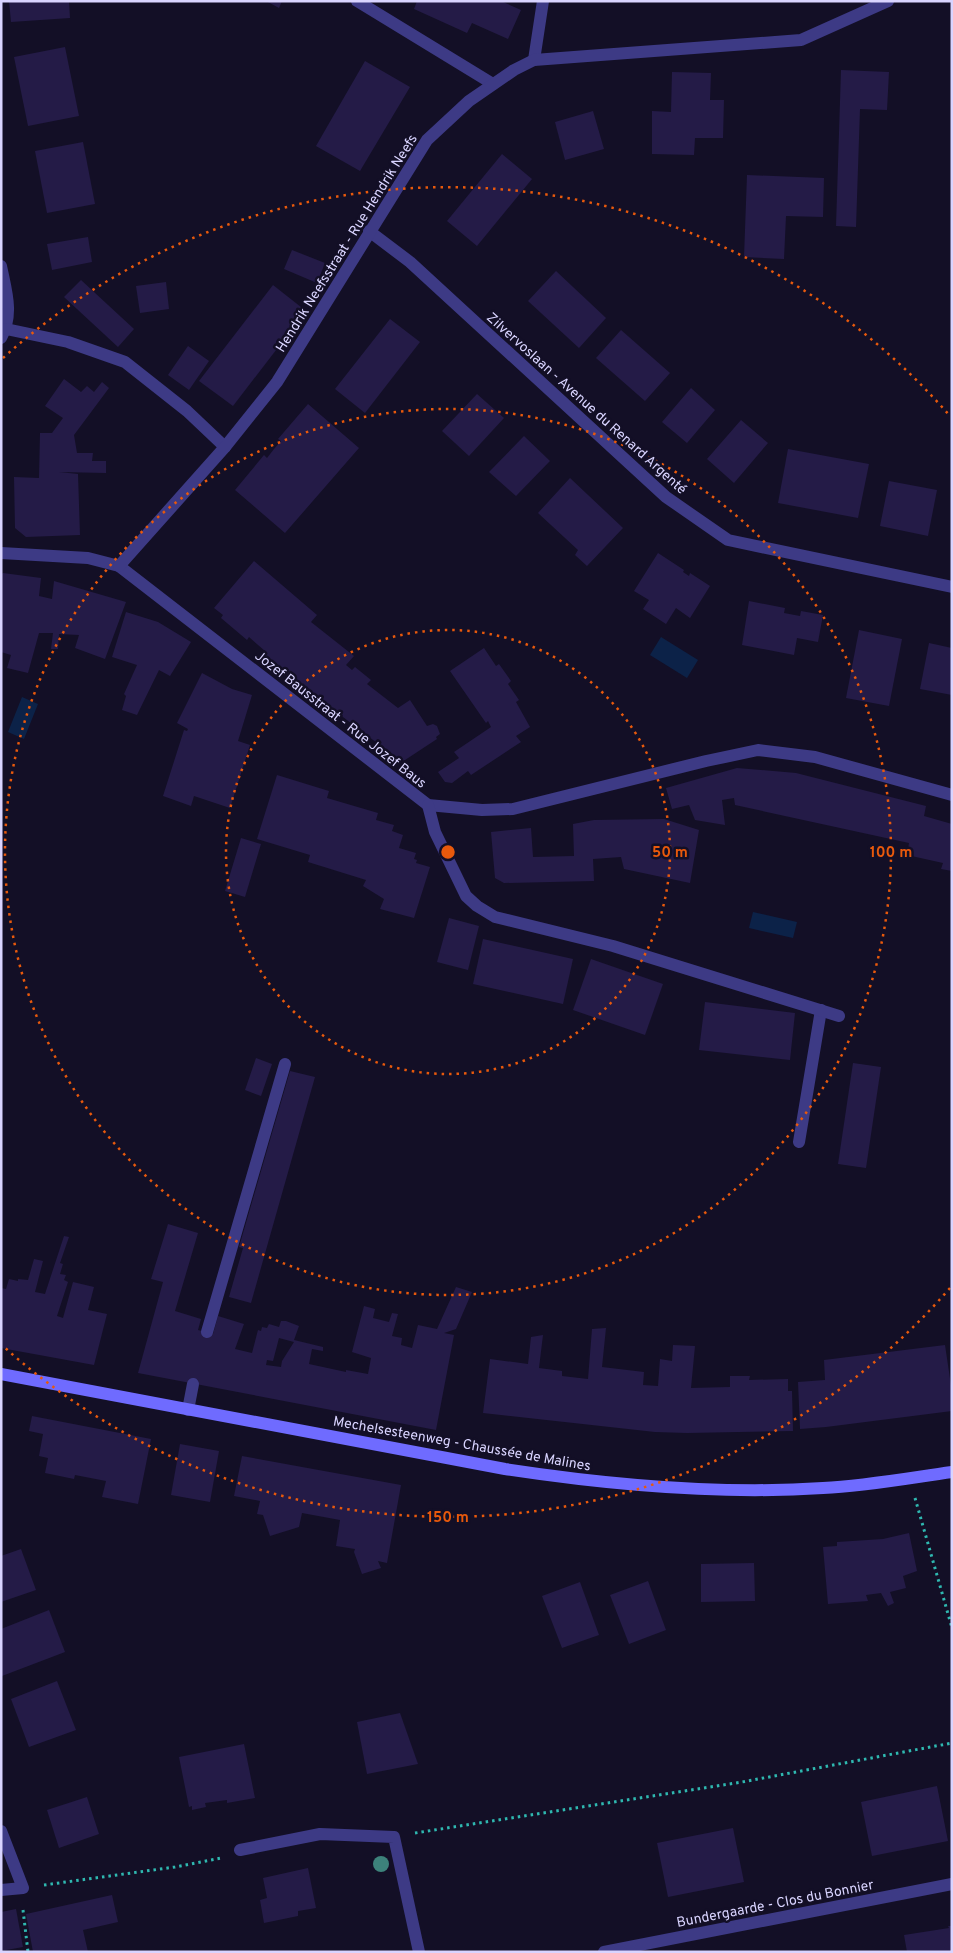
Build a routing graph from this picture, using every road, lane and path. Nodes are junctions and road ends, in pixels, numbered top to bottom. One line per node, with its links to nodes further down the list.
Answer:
1 (357, 1): 5 (street)
2 (543, 1): 4 (street)
3 (888, 1): 4 (street, Hendrik Neefsstraat - Rue Hendrik Neefs)
4 (534, 60): 5 (street, Hendrik Neefsstraat - Rue Hendrik Neefs)
5 (493, 84): 6 (street, Hendrik Neefsstraat - Rue Hendrik Neefs)
6 (369, 231): 10 (street, Hendrik Neefsstraat - Rue Hendrik Neefs); 13 (street, Zilvervoslaan - Avenue du Renard Argenté)
7 (1, 266): 8 (street)
8 (5, 309): 9 (street)
9 (4, 333): 10 (street)
10 (225, 447): 12 (street, Hendrik Neefsstraat - Rue Hendrik Neefs)
11 (1, 553): 12 (street, Jozef Bausstraat - Rue Jozef Baus)
12 (119, 566): 15 (street, Jozef Bausstraat - Rue Jozef Baus)
13 (952, 587)
14 (952, 795): 15 (street, Jozef Bausstraat - Rue Jozef Baus)
15 (428, 805): 16 (street)
16 (821, 1010): 17 (street); 19 (street)
17 (840, 1016)
18 (285, 1064): 20 (street)
19 (799, 1142)
20 (206, 1332)
21 (1, 1374): 23 (main road, Mechelsesteenweg - Chaussée de Malines)
22 (193, 1384): 23 (street)
23 (188, 1410): 25 (main road, Mechelsesteenweg - Chaussée de Malines)
24 (952, 1472): 25 (main road, Mechelsesteenweg - Chaussée de Malines)
25 (910, 1478): 26 (path)
26 (952, 1628)
27 (952, 1743): 29 (path)
28 (1, 1831): 32 (street)
29 (394, 1837): 30 (street); 35 (street)
30 (240, 1850): 32 (path)
31 (952, 1884): 36 (street, Bundergaarde - Clos du Bonnier)
32 (23, 1888): 33 (street); 34 (path)
33 (1, 1890)
34 (28, 1952)
35 (419, 1952)
36 (604, 1952)

